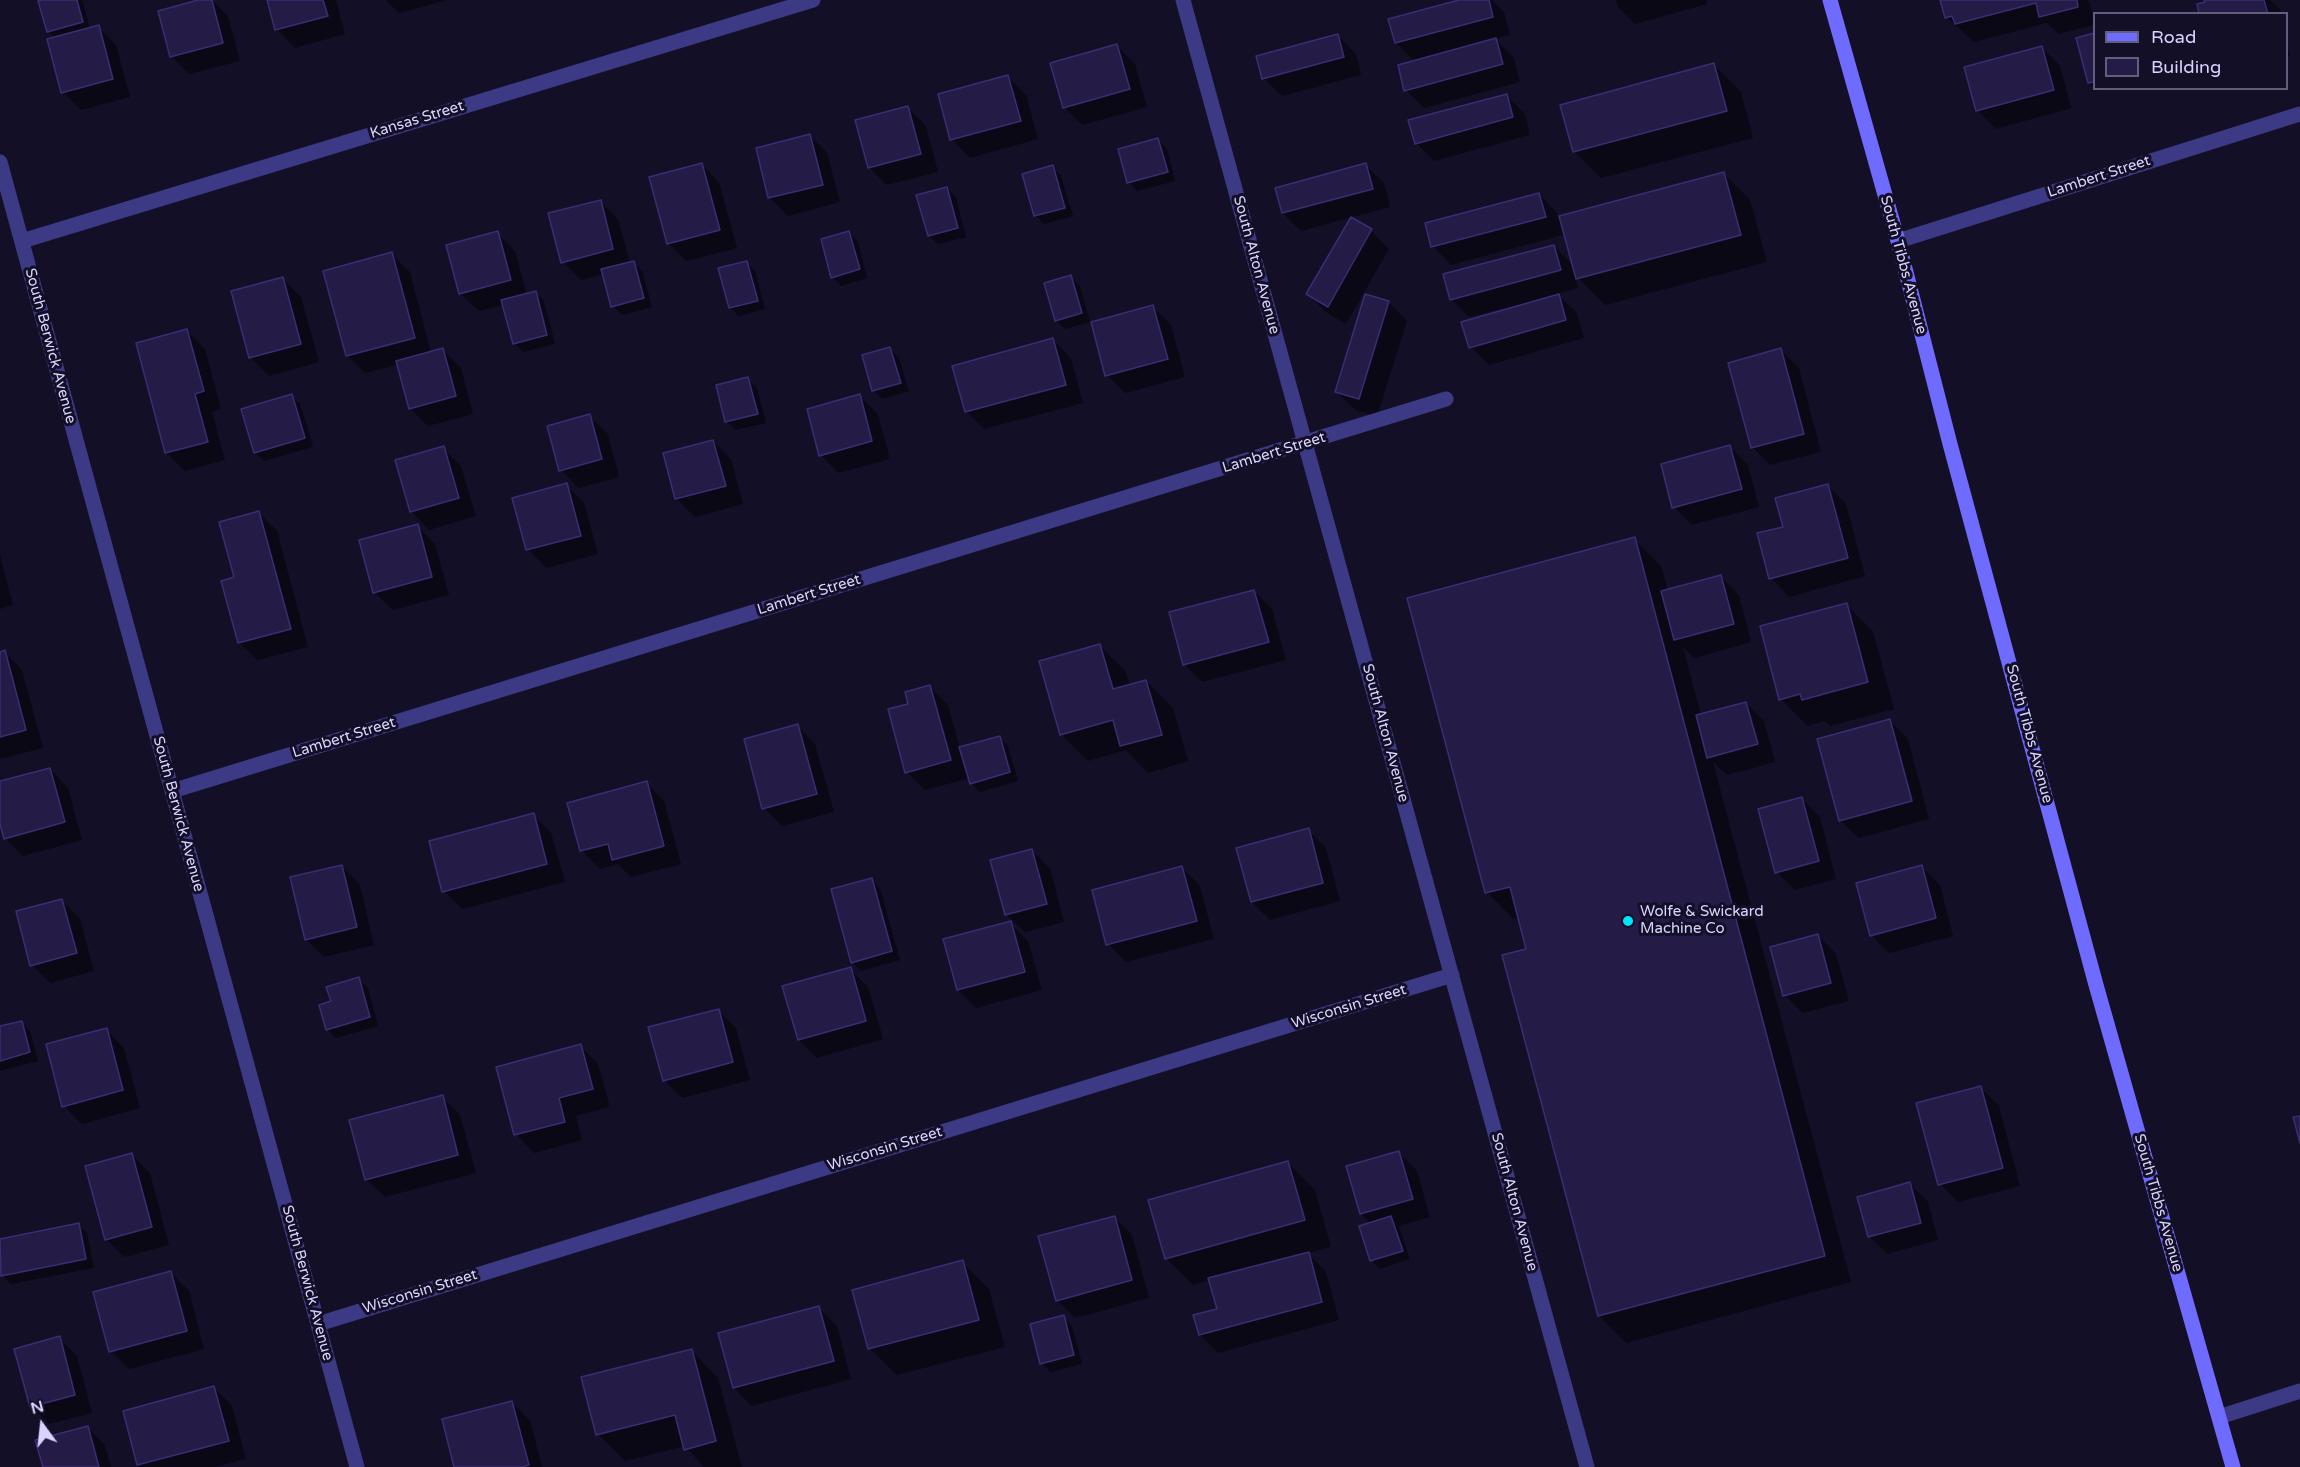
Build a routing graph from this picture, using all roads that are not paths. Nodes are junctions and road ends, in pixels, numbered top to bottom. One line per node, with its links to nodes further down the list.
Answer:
1 (813, 0): 6 (street, Kansas Street)
2 (1183, 0): 9 (street, South Alton Avenue)
3 (1830, 0): 7 (main road, South Tibbs Avenue)
4 (2300, 114): 7 (street, Lambert Street)
5 (0, 162): 6 (street, South Berwick Avenue)
6 (22, 241): 10 (street, South Berwick Avenue)
7 (1898, 241): 14 (main road, South Tibbs Avenue)
8 (1446, 399): 9 (street, Lambert Street)
9 (1305, 443): 10 (street, Lambert Street); 11 (street, South Alton Avenue)
10 (172, 791): 12 (street, South Berwick Avenue)
11 (1452, 975): 12 (street, Wisconsin Street); 16 (street, South Alton Avenue)
12 (318, 1323): 15 (street, South Berwick Avenue)
13 (2300, 1391): 14 (street)
14 (2219, 1417): 17 (main road, South Tibbs Avenue)
15 (357, 1467)
16 (1587, 1467)
17 (2233, 1467)

